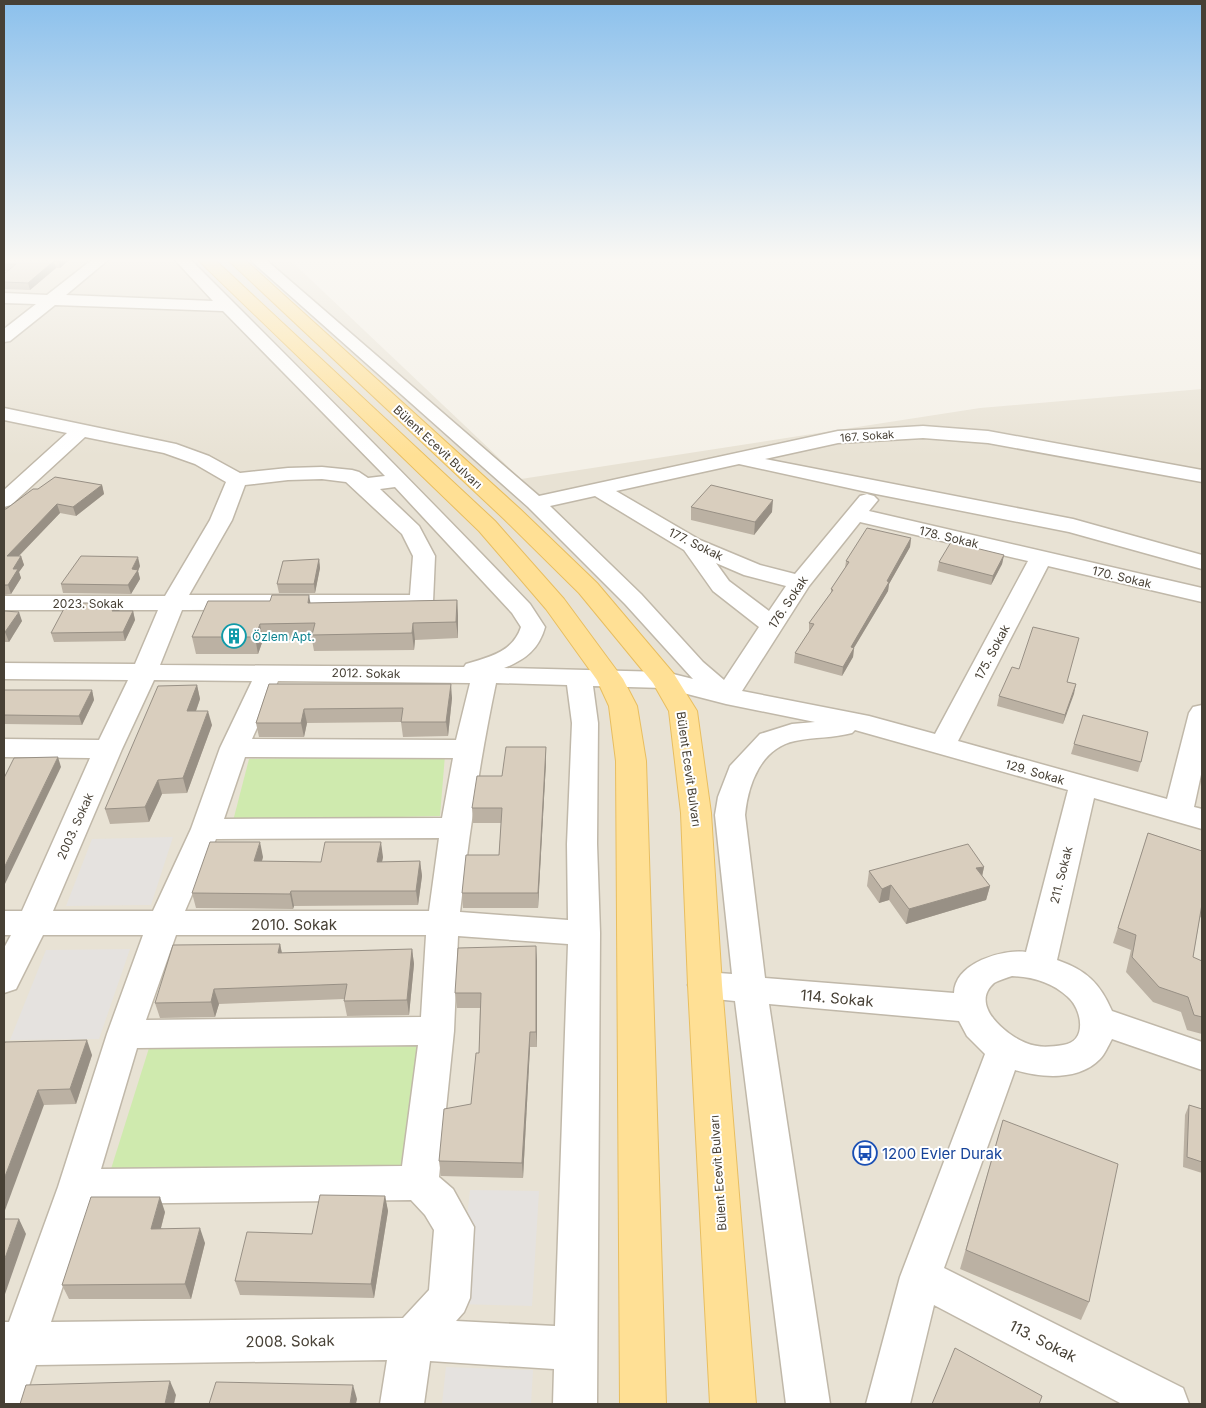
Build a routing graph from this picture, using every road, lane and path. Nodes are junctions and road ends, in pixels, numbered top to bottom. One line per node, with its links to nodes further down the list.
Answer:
1 (19, 325): 6 (street)
2 (246, 325): 12 (street)
3 (274, 325): 31 (main road, Bülent Ecevit Bulvarı)
4 (306, 325): 32 (main road, Bülent Ecevit Bulvarı)
5 (331, 325): 17 (street)
6 (4, 337)
7 (4, 414): 8 (street)
8 (81, 430): 11 (street); 16 (street)
9 (739, 459): 10 (street, 167. Sokak); 14 (street); 15 (street, 167. Sokak)
10 (1202, 476)
11 (237, 480): 13 (street); 24 (street)
12 (400, 480): 13 (street); 30 (street)
13 (364, 485): 24 (street)
14 (876, 488): 18 (street); 21 (street)
15 (599, 490): 17 (street, 167. Sokak); 19 (street, 177. Sokak)
16 (4, 501)
17 (535, 503): 33 (street)
18 (857, 515): 20 (street, 178. Sokak); 22 (street, 176. Sokak)
19 (692, 545): 22 (street, 177. Sokak); 26 (street)
20 (1041, 558): 23 (street, 170. Sokak); 36 (street, 175. Sokak)
21 (1202, 562)
22 (800, 583): 26 (street, 176. Sokak)
23 (1202, 596)
24 (173, 602): 25 (street, 2023. Sokak); 28 (street)
25 (4, 603)
26 (772, 625): 33 (street, 176. Sokak)
27 (4, 671): 28 (street, 2012. Sokak)
28 (145, 671): 29 (street, 2012. Sokak); 39 (street, 2003. Sokak)
29 (269, 672): 30 (street, 2012. Sokak); 38 (street)
30 (472, 675): 31 (street, 2012. Sokak); 40 (street)
31 (595, 678): 32 (street, 2012. Sokak); 50 (street); 70 (main road, Bülent Ecevit Bulvarı)
32 (665, 680): 33 (street, 2012. Sokak); 42 (main road, Bülent Ecevit Bulvarı)
33 (726, 696): 35 (street, 2012. Sokak)
34 (1202, 713): 44 (street)
35 (868, 724): 36 (street, 129. Sokak); 43 (street)
36 (942, 746): 41 (street, 129. Sokak)
37 (4, 748): 39 (street)
38 (234, 748): 40 (street); 46 (street)
39 (108, 749): 48 (street, 2003. Sokak)
40 (468, 749): 45 (street)
41 (1083, 785): 44 (street, 129. Sokak); 51 (street, 211. Sokak)
42 (696, 813): 43 (street); 53 (main road, Bülent Ecevit Bulvarı)
43 (730, 815): 54 (street)
44 (1190, 815)
45 (455, 828): 46 (street); 47 (street)
46 (206, 829): 49 (street)
47 (443, 923): 49 (street, 2010. Sokak); 50 (street, 2010. Sokak); 57 (street)
48 (18, 924): 49 (street, 2010. Sokak); 52 (street, 2003. Sokak)
49 (163, 924): 58 (street)
50 (584, 933): 66 (street)
51 (1038, 966): 55 (street); 56 (street)
52 (4, 980)
53 (705, 985): 54 (street, 114. Sokak); 71 (main road, Bülent Ecevit Bulvarı)
54 (750, 991): 55 (street, 114. Sokak); 72 (street)
55 (970, 1008): 59 (street)
56 (1098, 1020): 59 (street); 60 (street)
57 (437, 1031): 58 (street); 61 (street)
58 (124, 1034): 62 (street)
59 (1004, 1050): 63 (street)
60 (1202, 1056)
61 (419, 1183): 62 (street); 64 (street)
62 (77, 1188): 65 (street)
63 (920, 1277): 73 (street); 74 (street, 113. Sokak)
64 (412, 1339): 65 (street, 2008. Sokak); 66 (street, 2008. Sokak); 68 (street)
65 (12, 1344): 67 (street)
66 (576, 1349): 69 (street)
67 (4, 1396)
68 (402, 1404)
69 (575, 1404)
70 (643, 1404)
71 (733, 1404)
72 (808, 1404)
73 (888, 1404)
74 (1167, 1404)

